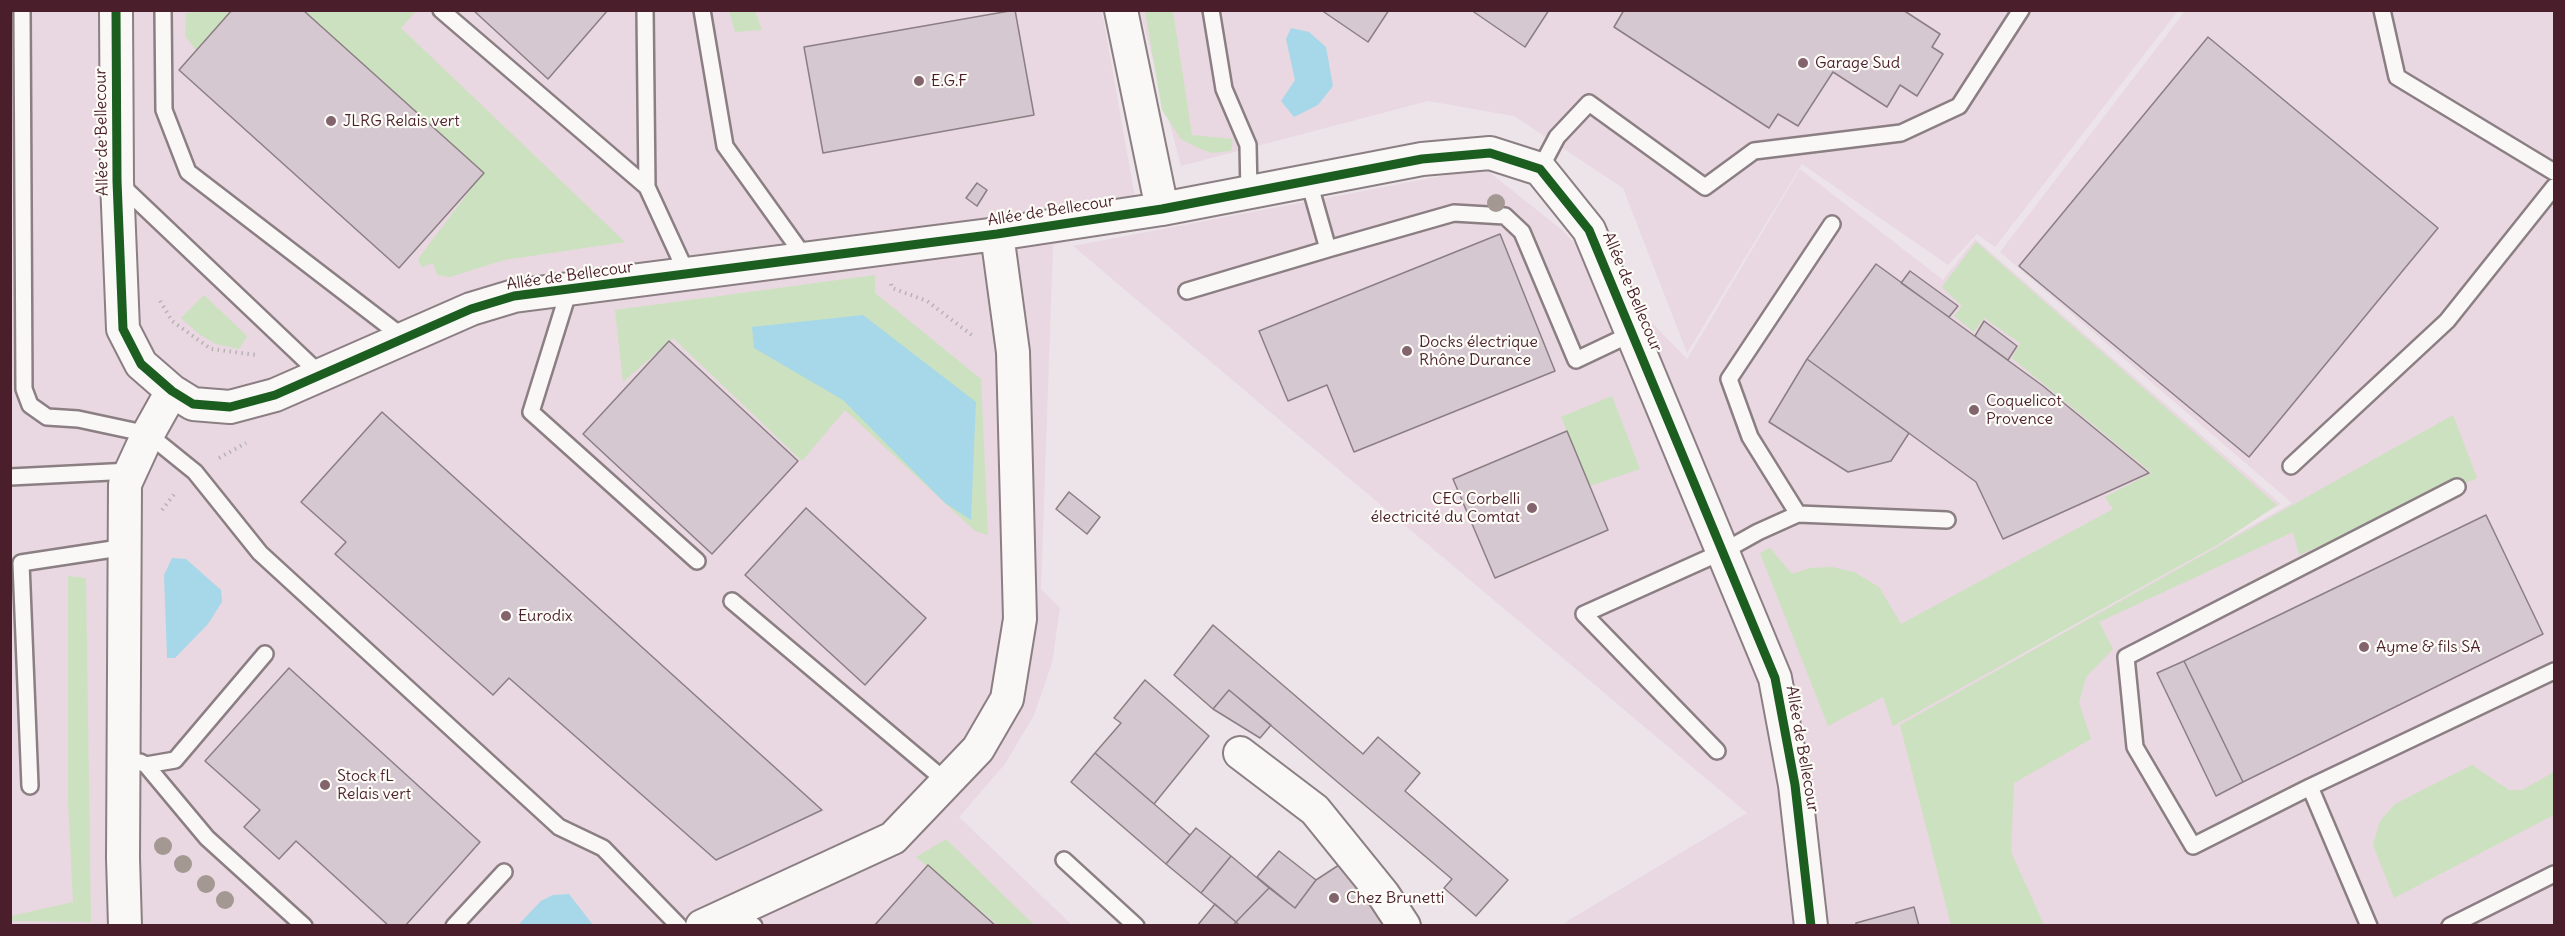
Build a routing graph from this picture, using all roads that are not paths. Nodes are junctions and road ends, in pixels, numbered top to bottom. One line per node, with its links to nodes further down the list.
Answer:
1 (22, 10): 30 (lane)
2 (116, 10): 13 (street, Allée de Bellecour)
3 (163, 10): 27 (lane)
4 (441, 10): 15 (lane)
5 (645, 10): 15 (lane)
6 (702, 10): 22 (lane)
7 (1121, 10): 18 (street)
8 (1211, 10): 17 (lane)
9 (2021, 10): 11 (lane)
10 (2382, 10): 12 (lane)
11 (1540, 169): 14 (street, Allée de Bellecour); 26 (street, Allée de Bellecour)
12 (2554, 172)
13 (117, 181): 28 (lane); 29 (street, Allée de Bellecour)
14 (1310, 182): 17 (street, Allée de Bellecour); 21 (lane)
15 (647, 187): 23 (lane)
16 (2554, 187): 31 (lane)
17 (1249, 192): 18 (street, Allée de Bellecour)
18 (1162, 209): 20 (street, Allée de Bellecour)
19 (1832, 224): 35 (lane)
20 (997, 234): 22 (street, Allée de Bellecour); 46 (street)
21 (1328, 249): 25 (lane); 26 (lane)
22 (807, 260): 23 (street, Allée de Bellecour)
23 (688, 276): 24 (street, Allée de Bellecour)
24 (569, 290): 27 (street, Allée de Bellecour); 39 (lane)
25 (1186, 291)
26 (1633, 333): 38 (street, Allée de Bellecour)
27 (404, 338): 28 (street, Allée de Bellecour)
28 (322, 376): 29 (street, Allée de Bellecour)
29 (172, 391): 30 (street)
30 (148, 434): 32 (street); 56 (lane)
31 (2291, 466)
32 (131, 471): 33 (lane); 37 (street)
33 (10, 477)
34 (2457, 487): 48 (lane)
35 (1798, 514): 36 (lane); 38 (lane)
36 (1947, 520)
37 (126, 547): 45 (street); 47 (lane)
38 (1724, 551): 43 (lane); 60 (street, Allée de Bellecour)
39 (697, 561)
40 (732, 601): 46 (lane)
41 (265, 654): 45 (lane)
42 (2554, 671): 48 (lane)
43 (1718, 751)
44 (1240, 753): 59 (street)
45 (135, 761): 53 (street); 54 (lane)
46 (948, 783): 52 (street)
47 (30, 786)
48 (2310, 788): 61 (lane)
49 (1064, 860): 58 (lane)
50 (504, 872): 55 (lane)
51 (2554, 874): 62 (lane)
52 (745, 918): 57 (street)
53 (125, 926)
54 (304, 926)
55 (454, 926)
56 (679, 926)
57 (702, 926)
58 (1136, 926)
59 (1404, 926)
60 (1811, 926)
61 (2369, 926)
62 (2450, 926)

